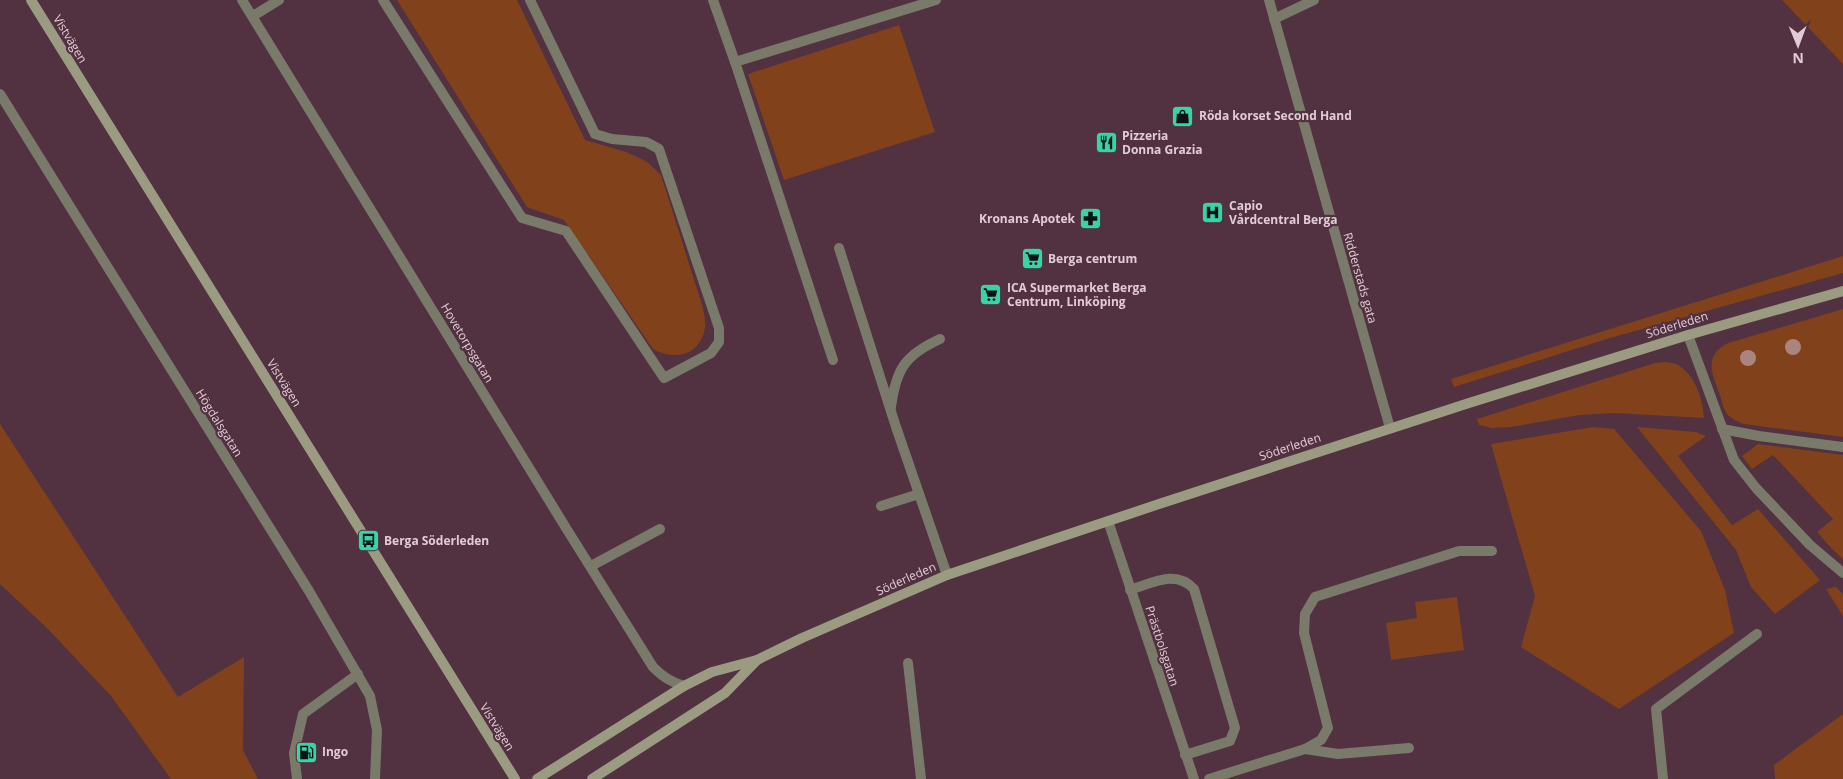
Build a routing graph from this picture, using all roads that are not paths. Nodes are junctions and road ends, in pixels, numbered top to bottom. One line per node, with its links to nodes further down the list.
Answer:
1 (31, 0): 42 (main road, Vistvägen)
2 (242, 0): 10 (street, Hovetorpsgatan)
3 (279, 0): 10 (street)
4 (383, 0): 5 (street)
5 (530, 0)
6 (713, 0): 12 (street)
7 (934, 0): 12 (street)
8 (1269, 0): 11 (street, Ridderstads gata)
9 (1314, 0): 11 (street)
10 (253, 16): 28 (street, Hovetorpsgatan)
11 (1274, 19): 20 (street, Ridderstads gata)
12 (735, 62): 18 (street)
13 (0, 94): 35 (street, Högdalsgatan)
14 (839, 248): 19 (street)
15 (1843, 291): 16 (main road, Söderleden)
16 (1688, 335): 20 (main road, Söderleden); 21 (street)
17 (940, 339): 19 (street)
18 (833, 360)
19 (891, 410): 23 (street)
20 (1390, 428): 25 (main road, Söderleden)
21 (1722, 429): 22 (street); 29 (street)
22 (1843, 447)
23 (919, 494): 24 (street); 30 (street)
24 (881, 506)
25 (1108, 520): 30 (main road, Söderleden); 31 (street, Prästbolsgatan)
26 (660, 529): 28 (street)
27 (1492, 551): 38 (street)
28 (590, 566): 36 (street, Hovetorpsgatan)
29 (1843, 573)
30 (947, 575): 33 (main road, Söderleden)
31 (1130, 590): 39 (street, Prästbolsgatan); 39 (street)
32 (1757, 634): 48 (street)
33 (757, 660): 36 (main road, Söderleden); 44 (main road, Söderleden)
34 (908, 662): 45 (street)
35 (358, 674): 40 (street); 41 (street, Högdalsgatan)
36 (684, 686): 43 (main road, Söderleden)
37 (1409, 748): 38 (street)
38 (1306, 749): 47 (street)
39 (1185, 755): 46 (street, Prästbolsgatan)
40 (297, 779)
41 (375, 779)
42 (515, 779)
43 (537, 779)
44 (592, 779)
45 (921, 779)
46 (1194, 779)
47 (1209, 779)
48 (1663, 779)

